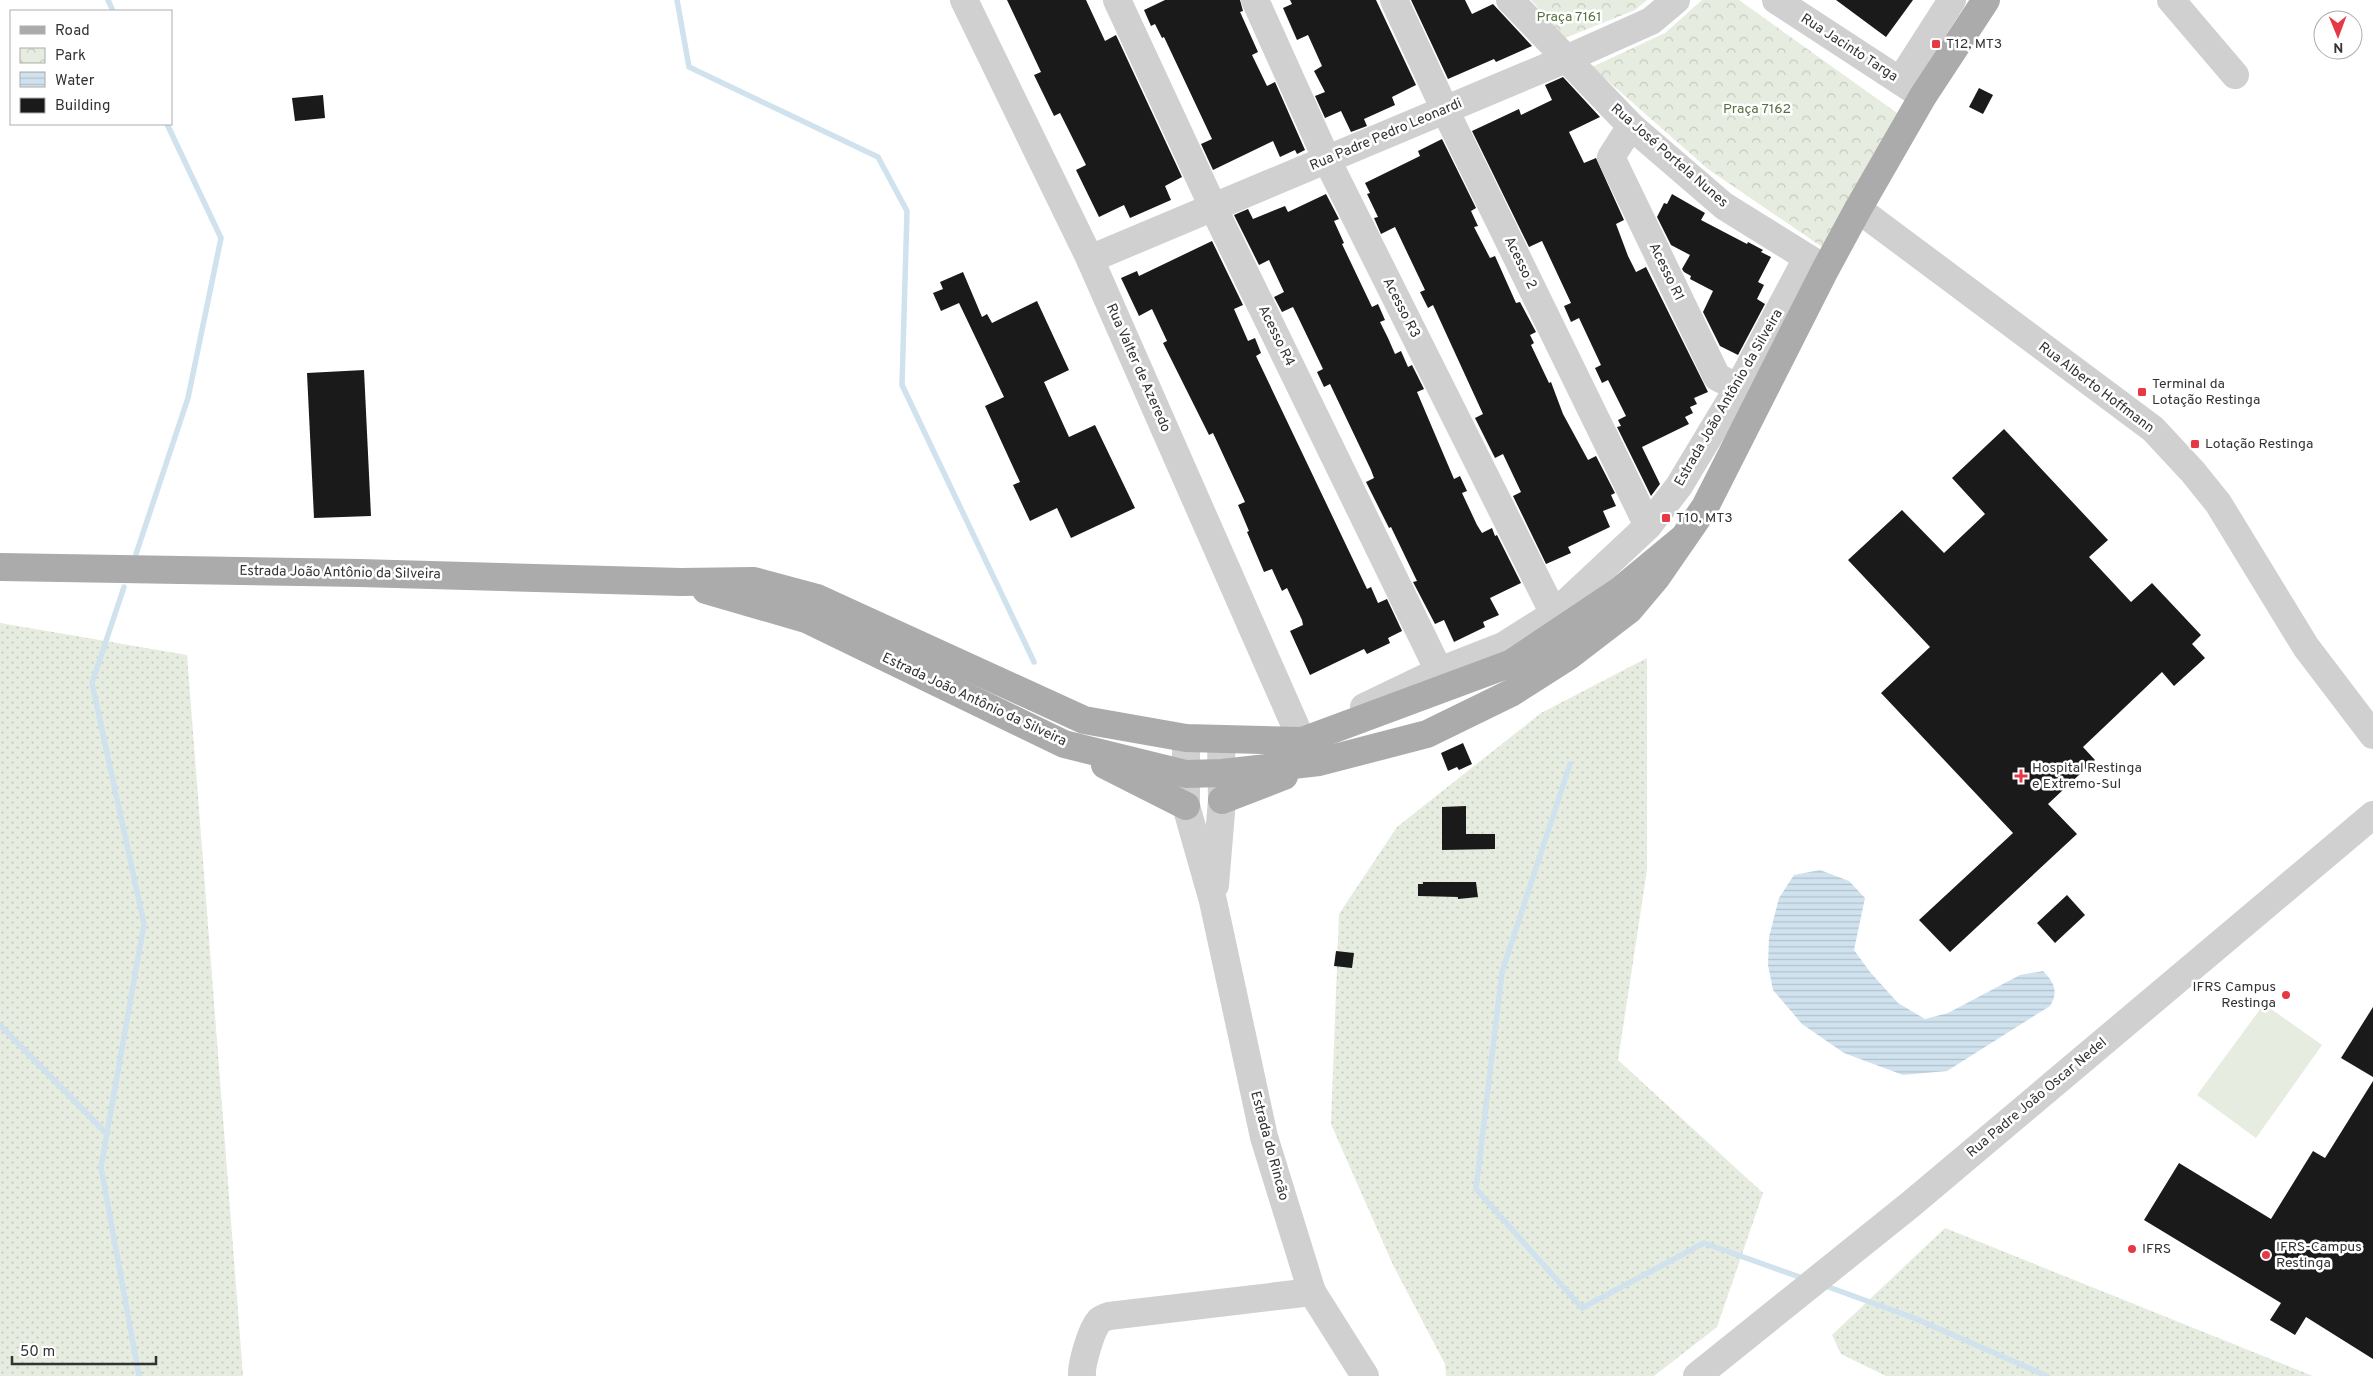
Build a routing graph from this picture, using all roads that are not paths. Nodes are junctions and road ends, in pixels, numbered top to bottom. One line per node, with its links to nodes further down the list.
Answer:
1 (964, 0): 20 (street, Rua Valter de Azeredo)
2 (1117, 0): 18 (street, Acesso R4)
3 (1255, 0): 17 (street, Acesso R3)
4 (1394, 0): 15 (street, Acesso 2)
5 (1510, 0): 11 (street, Rua José Portela Nunes)
6 (1676, 0): 11 (street, Rua Padre Pedro Leonardi)
7 (1776, 0): 13 (street, Rua Jacinto Targa)
8 (1952, 0): 13 (street)
9 (1986, 0): 14 (main road, Estrada João Antônio da Silveira)
10 (2171, 0): 12 (street)
11 (1566, 59): 15 (street, Rua Padre Pedro Leonardi); 16 (street, Rua José Portela Nunes)
12 (2234, 75)
13 (1900, 81): 14 (street, Rua Jacinto Targa)
14 (1923, 96): 19 (main road, Estrada João Antônio da Silveira)
15 (1445, 110): 17 (street, Rua Padre Pedro Leonardi); 25 (street, Acesso 2)
16 (1631, 126): 21 (street, Rua José Portela Nunes); 22 (street, Acesso R1)
17 (1327, 160): 18 (street, Rua Padre Pedro Leonardi); 29 (street, Acesso R3)
18 (1213, 207): 20 (street, Rua Padre Pedro Leonardi); 31 (street, Acesso R4)
19 (1858, 209): 21 (main road, Estrada João Antônio da Silveira); 32 (street, Rua Alberto Hoffmann)
20 (1090, 260): 36 (street, Rua Valter de Azeredo)
21 (1816, 264): 22 (main road, Estrada João Antônio da Silveira)
22 (1749, 393): 23 (street, Estrada João Antônio da Silveira); 24 (main road, Estrada João Antônio da Silveira)
23 (1679, 486): 24 (street); 25 (street, Estrada João Antônio da Silveira)
24 (1705, 506): 26 (main road, Estrada João Antônio da Silveira)
25 (1648, 526): 29 (street, Estrada João Antônio da Silveira)
26 (1682, 539): 30 (main road, Estrada João Antônio da Silveira); 36 (main road, Estrada João Antônio da Silveira)
27 (0, 567): 28 (main road, Estrada João Antônio da Silveira)
28 (681, 582): 33 (main road, Estrada João Antônio da Silveira); 35 (main road, Estrada João Antônio da Silveira)
29 (1554, 614): 30 (street, Estrada João Antônio da Silveira)
30 (1508, 654): 31 (street, Estrada João Antônio da Silveira); 36 (main road, Estrada João Antônio da Silveira)
31 (1439, 671): 36 (street, Estrada João Antônio da Silveira)
32 (2373, 735)
33 (1186, 738): 34 (main road, Estrada João Antônio da Silveira); 37 (street, Estrada do Rincão)
34 (1221, 740): 36 (main road, Estrada João Antônio da Silveira); 38 (street, Estrada do Rincão)
35 (1064, 744): 37 (main road, Estrada João Antônio da Silveira); 40 (main road)
36 (1312, 747): 38 (main road, Estrada João Antônio da Silveira); 39 (main road)
37 (1186, 774): 38 (main road, Estrada João Antônio da Silveira); 40 (street, Estrada do Rincão)
38 (1222, 774): 39 (street, Estrada do Rincão)
39 (1222, 800): 42 (street, Estrada do Rincão)
40 (1186, 806): 42 (street, Estrada do Rincão)
41 (2373, 815): 44 (street, Rua Padre João Oscar Nedel)
42 (1213, 901): 43 (street, Estrada do Rincão)
43 (1312, 1292): 45 (street); 46 (street, Estrada do Rincão)
44 (1711, 1371)
45 (1082, 1376)
46 (1365, 1376)

